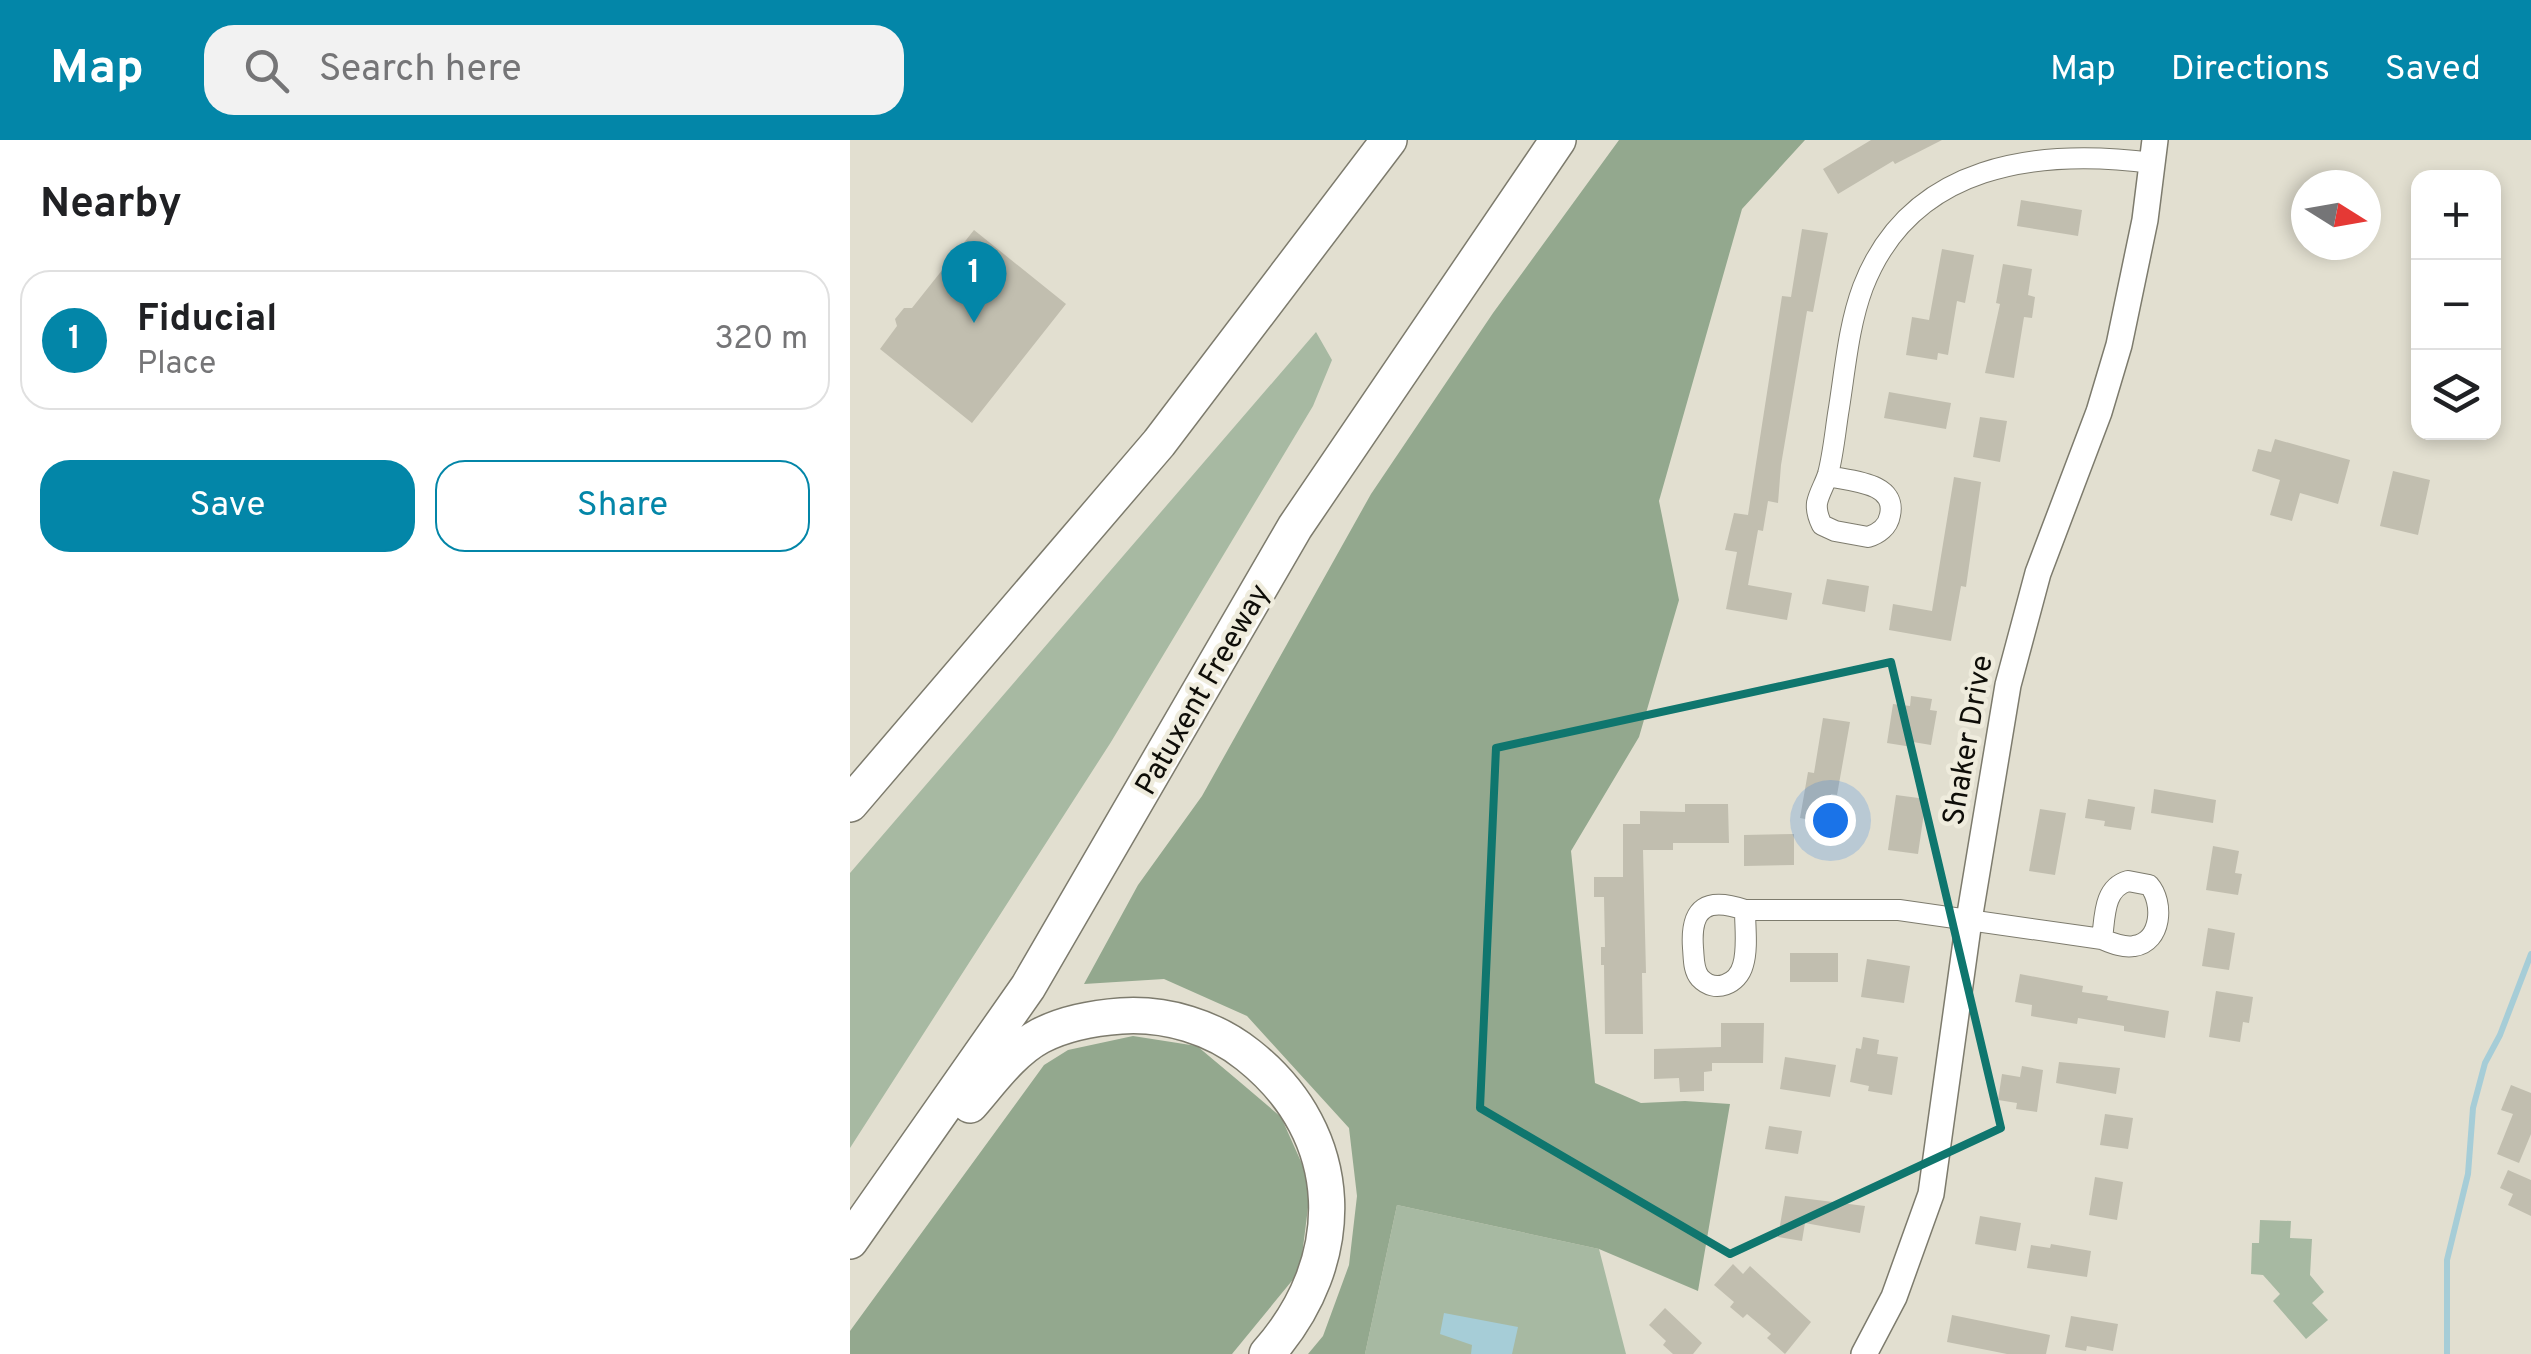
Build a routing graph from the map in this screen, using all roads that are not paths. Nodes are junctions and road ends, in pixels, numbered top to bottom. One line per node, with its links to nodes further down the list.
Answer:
1 (1389, 140): 5 (highway)
2 (1558, 140): 9 (highway, Patuxent Freeway)
3 (2154, 151): 4 (street); 7 (street, Shaker Drive)
4 (1828, 476)
5 (850, 804)
6 (1745, 910): 7 (street)
7 (1969, 920): 8 (street); 10 (street, Shaker Drive)
8 (2102, 939)
9 (850, 1244): 11 (highway)
10 (1873, 1351)
11 (1267, 1354)

